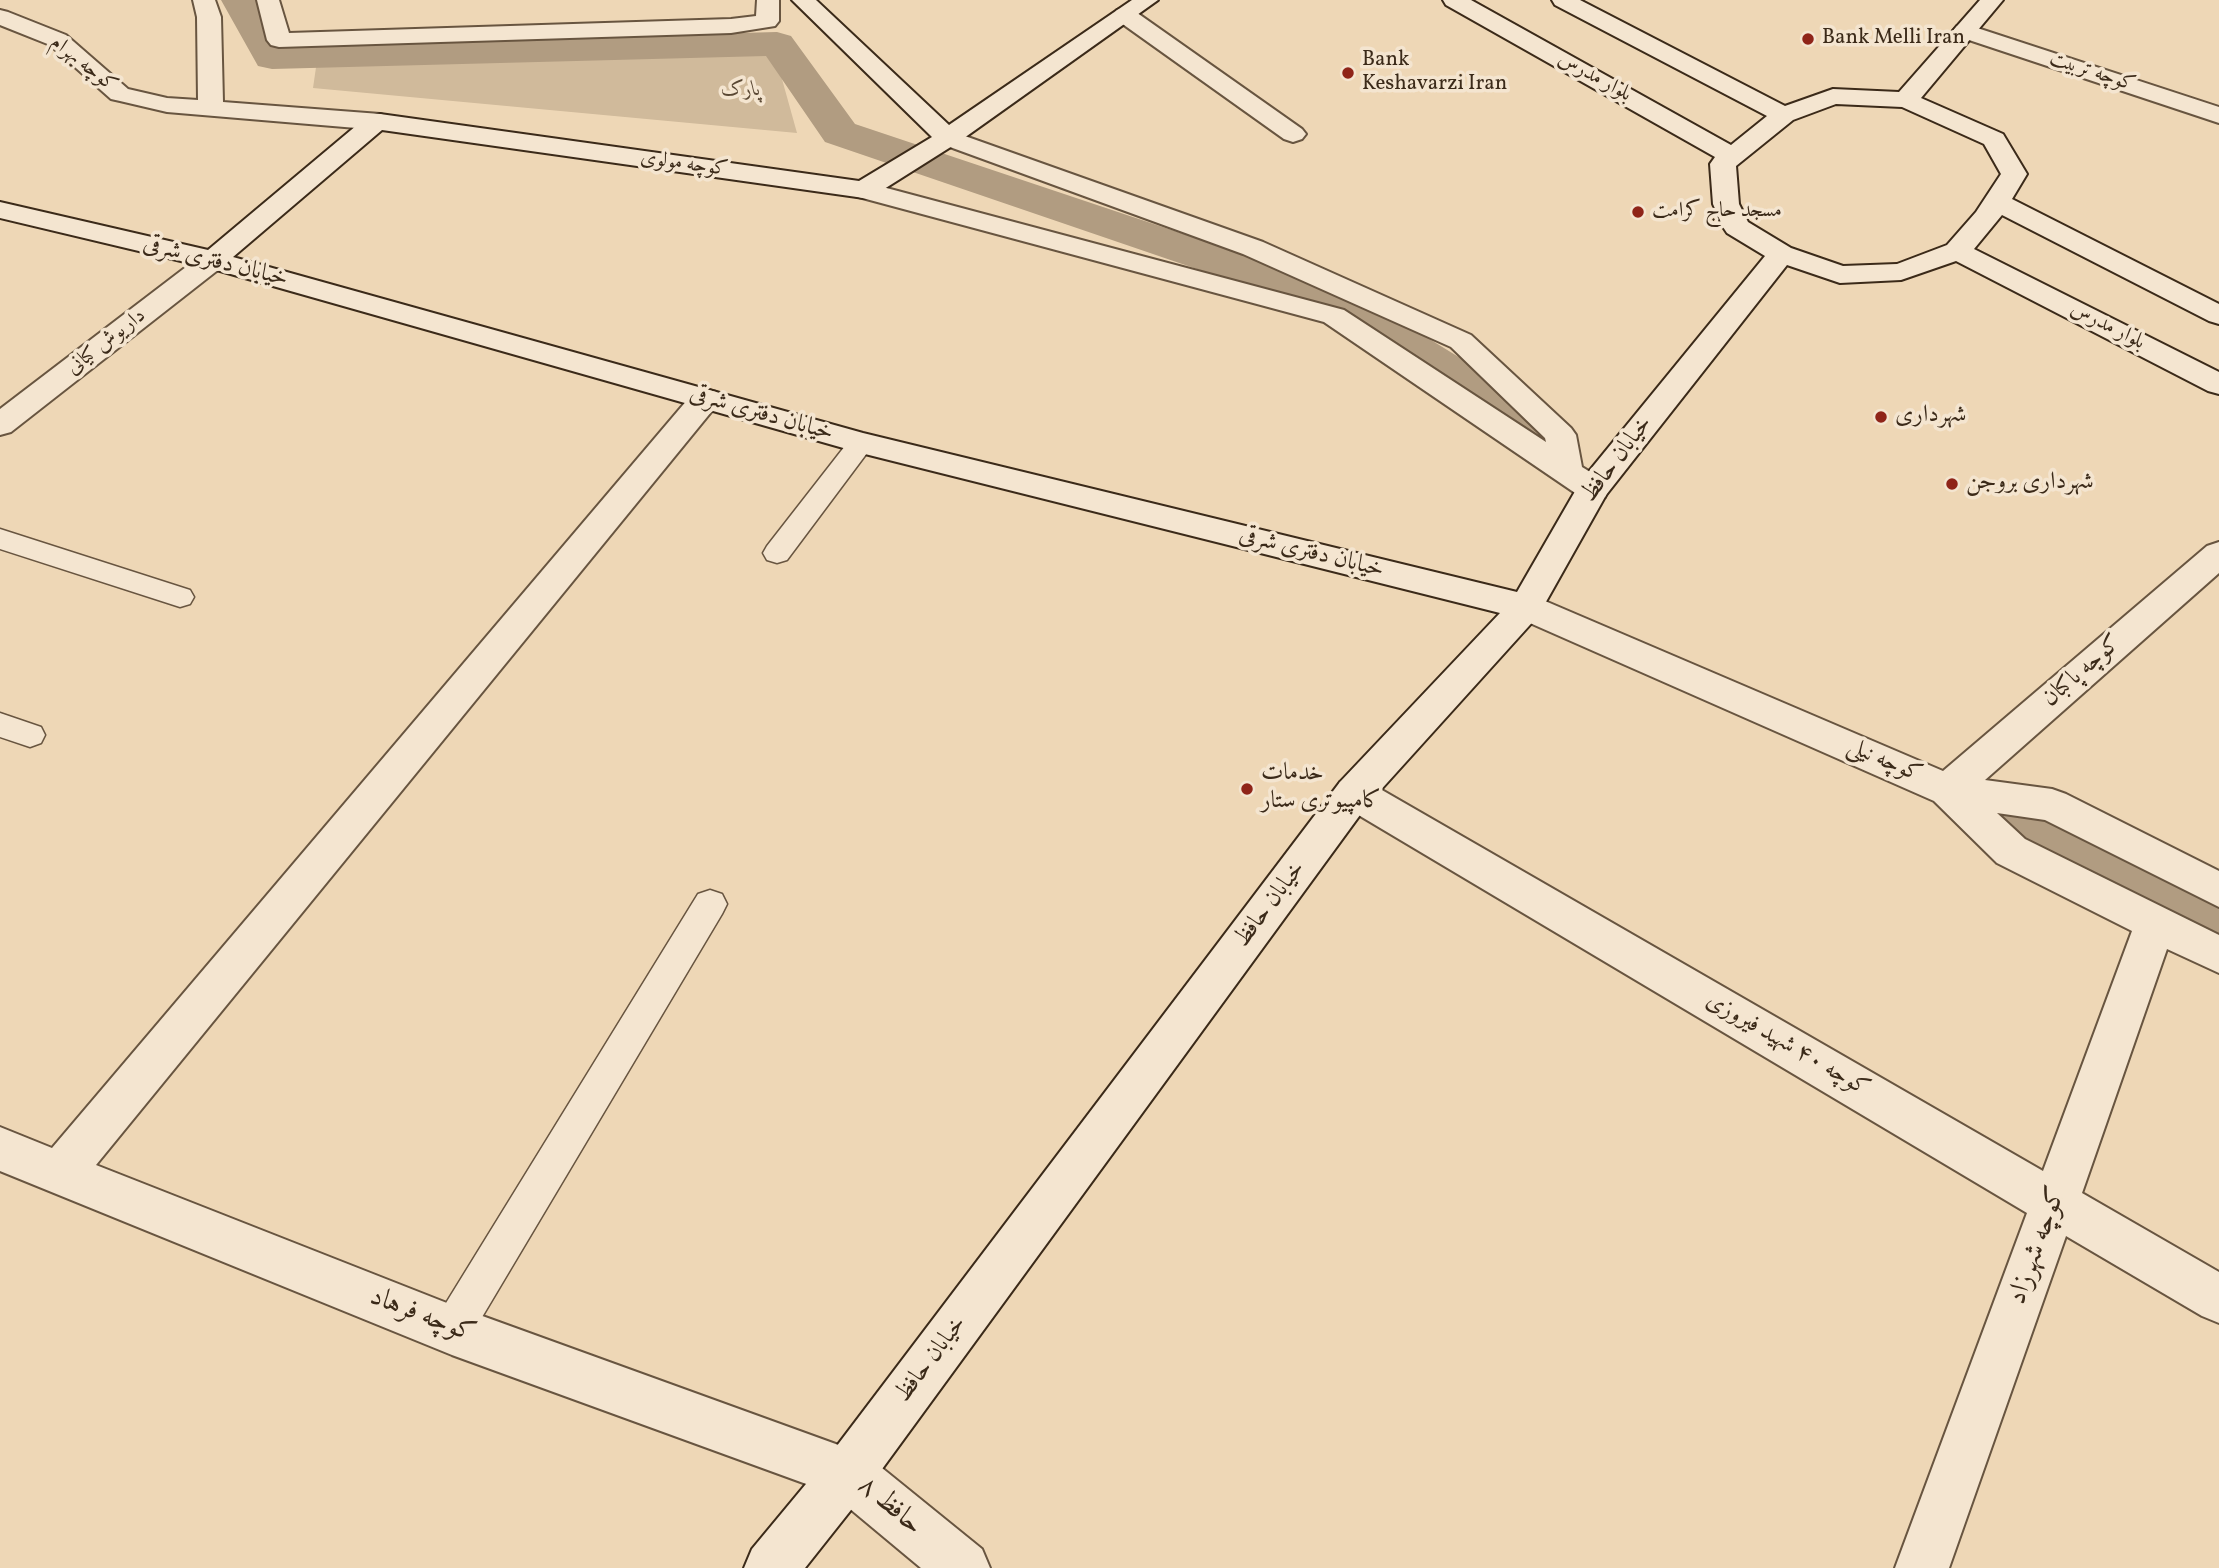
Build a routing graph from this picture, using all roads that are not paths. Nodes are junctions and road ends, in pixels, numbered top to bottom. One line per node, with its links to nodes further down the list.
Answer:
1 (204, 0): 13 (street)
2 (268, 0): 3 (street)
3 (768, 0)
4 (803, 0): 18 (street)
5 (1147, 0): 9 (street)
6 (1454, 0): 19 (street, بلوار مدرس)
7 (1563, 0): 14 (street)
8 (1992, 0): 11 (street)
9 (1125, 15): 17 (street); 18 (street)
10 (0, 18): 13 (street, کوچه بهرام)
11 (1965, 31): 12 (street); 15 (street, کوچه تربیت)
12 (1906, 100): 14 (street); 21 (street)
13 (211, 108): 16 (street, کوچه بهرام)
14 (1784, 115): 19 (street)
15 (2219, 115)
16 (380, 122): 20 (street, کوچه مولوی); 25 (street)
17 (1293, 134)
18 (948, 138): 20 (street); 31 (street)
19 (1734, 157): 24 (street)
20 (864, 190): 31 (street, کوچه مولوی)
21 (1997, 202): 23 (street); 26 (street)
22 (0, 210): 25 (street, خیابان دفتری شرقی)
23 (1956, 251): 24 (street); 27 (street, بلوار مدرس)
24 (1781, 254): 31 (street, خیابان حافظ)
25 (214, 260): 28 (street, خیابان دفتری شرقی); 29 (street, داریوش کیانی)
26 (2219, 314)
27 (2219, 384)
28 (705, 398): 30 (street, خیابان دفتری شرقی); 46 (street)
29 (0, 425)
30 (861, 443): 33 (lane); 36 (street, خیابان دفتری شرقی)
31 (1580, 480): 36 (street, خیابان حافظ)
32 (0, 539): 35 (lane)
33 (777, 553)
34 (2219, 554): 39 (street, کوچه پاکبان)
35 (180, 597)
36 (1526, 607): 39 (street, کوچه نیلی); 40 (street, خیابان حافظ)
37 (0, 725): 38 (lane)
38 (30, 735)
39 (1948, 790): 41 (street); 43 (street, کوچه نیلی)
40 (1354, 793): 47 (street, کوچه ۴۰ شهید فیروزی); 50 (street, خیابان حافظ)
41 (2219, 890)
42 (710, 904): 49 (lane)
43 (2156, 923): 44 (street, کوچه نیلی); 47 (street, کوچه شهرزاد)
44 (2219, 955)
45 (0, 1149): 46 (street, کوچه فرهاد)
46 (60, 1173): 49 (street, کوچه فرهاد)
47 (2055, 1203): 48 (street, کوچه ۴۰ شهید فیروزی); 53 (street, کوچه شهرزاد)
48 (2219, 1299)
49 (452, 1330): 50 (street, کوچه فرهاد)
50 (848, 1473): 51 (street, خیابان حافظ); 52 (street, حافظ ۸)
51 (771, 1568)
52 (963, 1568)
53 (1922, 1568)

